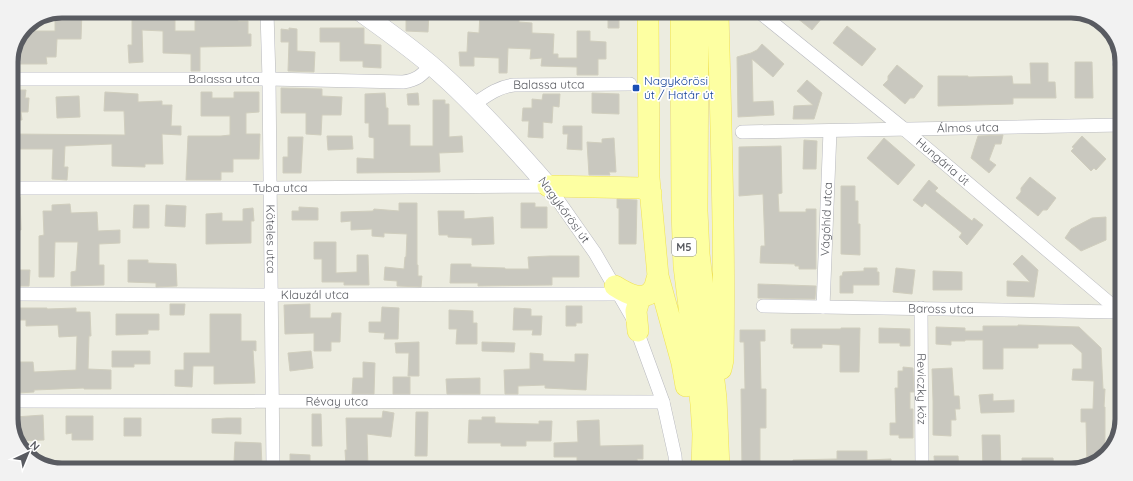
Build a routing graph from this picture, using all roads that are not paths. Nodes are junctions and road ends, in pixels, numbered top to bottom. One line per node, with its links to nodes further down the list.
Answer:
1 (267, 18): 9 (street, Köteles utca)
2 (369, 18): 7 (street, Nagykőrösi út)
3 (648, 18): 19 (main road)
4 (718, 18): 31 (main road)
5 (765, 18): 13 (street, Hungária út)
6 (689, 23): 31 (main road, M5); 39 (main road, M5)
7 (431, 65): 9 (street, Balassa utca); 11 (street, Nagykőrösi út)
8 (18, 79): 9 (street, Balassa utca)
9 (269, 79): 18 (street, Köteles utca)
10 (630, 84): 11 (street, Balassa utca)
11 (473, 105): 16 (street, Nagykőrösi út)
12 (1115, 125): 13 (street, Álmos utca)
13 (904, 129): 14 (street, Álmos utca); 28 (street, Hungária út)
14 (830, 131): 15 (street, Álmos utca); 26 (street, Vágóhíd utca)
15 (742, 132)
16 (548, 186): 18 (street, Tuba utca); 19 (main road); 21 (street, Nagykőrösi út)
17 (18, 188): 18 (street, Tuba utca)
18 (270, 188): 23 (street, Köteles utca)
19 (651, 193): 20 (main road)
20 (658, 276): 24 (main road); 37 (main road)
21 (617, 290): 23 (street, Klauzál utca); 24 (main road); 30 (street, Nagykőrösi út)
22 (18, 294): 23 (street, Klauzál utca)
23 (271, 295): 33 (street, Köteles utca)
24 (640, 297): 30 (main road)
25 (762, 306): 26 (street, Baross utca)
26 (823, 307): 27 (street, Baross utca)
27 (921, 308): 29 (street, Baross utca); 40 (street, Reviczky köz)
28 (1115, 308)
29 (1115, 311)
30 (638, 332): 34 (street, Nagykőrösi út)
31 (716, 398): 38 (main road, M5)
32 (18, 401): 33 (street, Révay utca)
33 (273, 402): 34 (street, Révay utca); 35 (street, Köteles utca)
34 (663, 402): 36 (street, Nagykőrösi út)
35 (273, 463)
36 (676, 463)
37 (707, 463)
38 (708, 463)
39 (708, 463)
40 (922, 463)

